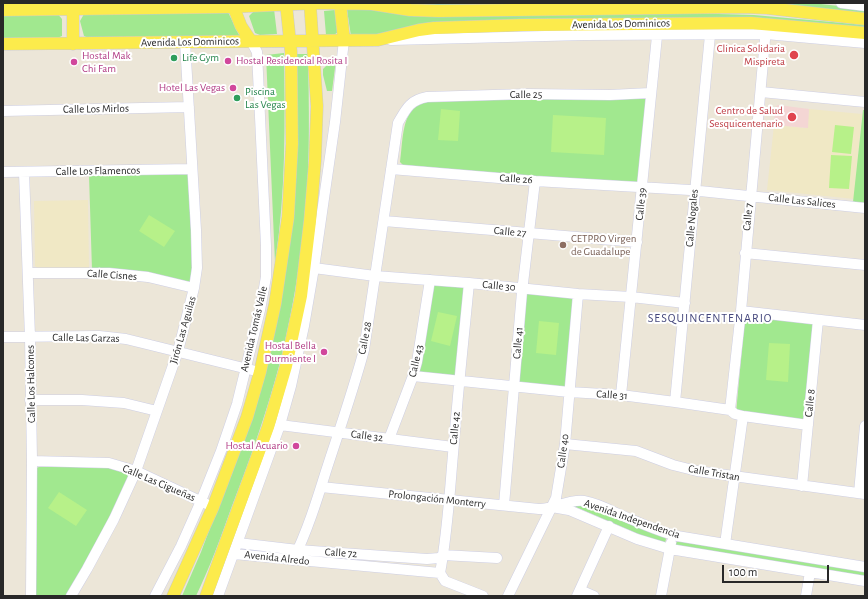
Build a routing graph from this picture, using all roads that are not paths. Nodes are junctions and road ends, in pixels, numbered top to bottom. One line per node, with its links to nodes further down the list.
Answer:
1 (310, 3): 2 (main road, Avenida Los Dominicos); 5 (main road, Avenida Los Dominicos); 20 (main road)
2 (340, 3): 6 (main road, Avenida Los Dominicos); 17 (main road)
3 (388, 3): 6 (street, Avenida Los Dominicos)
4 (841, 3): 9 (street)
5 (286, 4): 7 (main road, Avenida Los Dominicos); 19 (main road, Avenida Tomás Valle)
6 (372, 4): 12 (main road, Avenida Los Dominicos)
7 (232, 5): 8 (main road, Avenida Los Dominicos); 22 (main road, Avenida Tomás Valle)
8 (160, 6): 10 (main road, Avenida Los Dominicos)
9 (865, 6)
10 (73, 9): 11 (main road, Avenida Los Dominicos); 25 (main road)
11 (3, 10)
12 (865, 19)
13 (766, 29): 14 (main road, Avenida Los Dominicos); 15 (street, Avenida Los Dominicos); 18 (main road, Avenida Los Dominicos); 23 (street, Avenida Los Dominicos); 26 (street, Calle 7)
14 (865, 33)
15 (710, 35): 16 (street, Avenida Los Dominicos); 38 (street, Calle Nogales)
16 (657, 36): 18 (street, Avenida Los Dominicos); 27 (street, Calle 39)
17 (344, 40): 18 (main road, Avenida Los Dominicos); 20 (main road, Avenida Los Dominicos); 46 (street)
18 (378, 40)
19 (291, 41): 20 (main road, Avenida Los Dominicos); 22 (main road, Avenida Los Dominicos); 63 (main road, Avenida Tomás Valle)
20 (312, 41): 113 (main road)
21 (185, 42): 22 (main road, Avenida Los Dominicos); 25 (main road, Avenida Los Dominicos); 29 (street, Jirón Las Aguilas)
22 (250, 42): 62 (street, Avenida Tomás Valle)
23 (865, 43)
24 (3, 44): 25 (main road, Avenida Los Dominicos)
25 (73, 44)
26 (761, 92): 28 (street); 39 (street, Calle 7)
27 (650, 93): 30 (street, Calle 25); 37 (street, Calle 39)
28 (865, 102)
29 (189, 107): 31 (street, Calle Los Mirlos); 32 (street, Jirón Las Aguilas)
30 (405, 110): 33 (street, Calle 28)
31 (3, 111)
32 (192, 169): 35 (street, Calle Los Flamencos); 51 (street, Jirón Las Aguilas)
33 (391, 169): 36 (street, Calle 26); 41 (street, Calle 28)
34 (3, 172): 35 (street, Calle Los Flamencos)
35 (24, 172): 47 (street, Calle Los Halcones)
36 (534, 181): 37 (street, Calle 26); 42 (street, Calle 41)
37 (642, 187): 38 (street, Calle Las Salices); 43 (street, Calle 39)
38 (694, 191): 39 (street, Calle Las Salices); 55 (street, Calle Nogales)
39 (750, 195): 40 (street, Calle Las Salices); 44 (street, Calle 7)
40 (865, 208)
41 (384, 221): 42 (street, Calle 27); 48 (street, Calle 28)
42 (528, 233): 43 (street, Calle 27); 52 (street, Calle 41)
43 (637, 242): 54 (street, Calle 39)
44 (745, 253): 45 (street); 56 (street, Calle 7)
45 (865, 265)
46 (314, 268): 48 (street, Calle 30); 74 (street)
47 (28, 274): 51 (street, Calle Cisnes); 60 (street, Calle Los Halcones)
48 (375, 276): 49 (street, Calle 30); 77 (street, Calle 28)
49 (430, 280): 50 (street, Calle 30); 64 (street, Calle 43)
50 (469, 283): 52 (street, Calle 30); 65 (street, Calle 42)
51 (194, 288): 61 (street, Jirón Las Aguilas)
52 (523, 288): 53 (street, Calle 30); 66 (street, Calle 41)
53 (578, 294): 54 (street, Calle 30); 67 (street, Calle 40)
54 (632, 297): 55 (street, Calle 30); 68 (street, Calle 39)
55 (685, 303): 70 (street, Calle Nogales)
56 (740, 311): 57 (street); 71 (street, Calle 7)
57 (818, 320): 58 (street); 75 (street, Calle 8)
58 (865, 325)
59 (3, 337): 60 (street, Calle Las Garzas)
60 (30, 337): 61 (street, Calle Las Garzas); 69 (street, Calle Los Halcones)
61 (178, 351): 62 (street, Calle Las Garzas); 72 (street, Jirón Las Aguilas)
62 (245, 369): 63 (street, Calle Las Garzas); 88 (street, Avenida Tomás Valle)
63 (260, 372): 90 (main road, Avenida Tomás Valle)
64 (413, 376): 65 (street, Calle 31); 78 (street, Calle 43)
65 (459, 380): 66 (street, Calle 31); 80 (street, Calle 42)
66 (514, 386): 67 (street, Calle 31); 89 (street, Calle 41)
67 (569, 392): 68 (street, Calle 31); 79 (street, Calle 40)
68 (621, 395): 70 (street, Calle 31)
69 (30, 400): 72 (street); 81 (street, Calle Los Halcones)
70 (675, 402): 71 (street, Calle 31)
71 (730, 410): 73 (street, Calle 31)
72 (157, 411): 82 (street, Jirón Las Aguilas)
73 (743, 416): 75 (street, Calle 31); 83 (street)
74 (280, 425): 77 (street, Calle 32); 94 (street)
75 (808, 425): 84 (street, Calle 8)
76 (865, 426): 86 (street)
77 (339, 432): 78 (street, Calle 32); 85 (street, Calle 28)
78 (389, 439): 80 (street, Calle 32)
79 (565, 444): 83 (street, Calle Tristan); 91 (street, Calle 40)
80 (453, 447): 87 (street, Calle 42)
81 (32, 461): 82 (street, Calle Las Cigueñas); 109 (street, Calle Los Halcones)
82 (136, 471): 88 (street, Calle Las Cigueñas); 110 (street, Jirón Las Aguilas)
83 (735, 477): 84 (street, Calle Tristan); 95 (street)
84 (802, 486): 86 (street, Calle Tristan)
85 (321, 487): 87 (street, Prolongación Monterry); 97 (street, Calle 28)
86 (862, 493)
87 (449, 500): 89 (street, Prolongación Monterry); 99 (street, Calle 42)
88 (201, 501): 90 (street, Calle Las Cigueñas); 111 (street, Avenida Tomás Valle)
89 (504, 505): 91 (street, Prolongación Monterry)
90 (213, 507): 112 (main road, Avenida Tomás Valle)
91 (552, 507): 92 (street, Avenida Independencia); 93 (street, Avenida Independencia); 116 (street, Calle 40)
92 (609, 526): 96 (street, Avenida Independencia); 108 (street)
93 (672, 535): 95 (street, Avenida Independencia); 96 (street)
94 (238, 543): 97 (street, Calle 72); 98 (street)
95 (725, 544): 103 (street, Avenida Independencia)
96 (670, 549): 105 (street, Avenida Independencia); 118 (street)
97 (298, 550): 101 (street, Calle 72); 102 (street, Calle 28)
98 (234, 554): 102 (street, Avenida Alredo); 114 (street)
99 (443, 554): 100 (street); 101 (street, Calle 72); 106 (street, Calle 42)
100 (497, 558)
101 (427, 559): 104 (street)
102 (293, 560): 104 (street, Avenida Alredo)
103 (865, 567)
104 (424, 572): 106 (street, Avenida Alredo)
105 (810, 572): 107 (street, Avenida Independencia); 119 (street)
106 (440, 573): 115 (street)
107 (865, 581)
108 (578, 593): 117 (street)
109 (31, 596)
110 (71, 596)
111 (155, 596)
112 (173, 596)
113 (206, 596)
114 (218, 596)
115 (483, 596)
116 (508, 596)
117 (594, 596)
118 (661, 596)
119 (806, 596)

